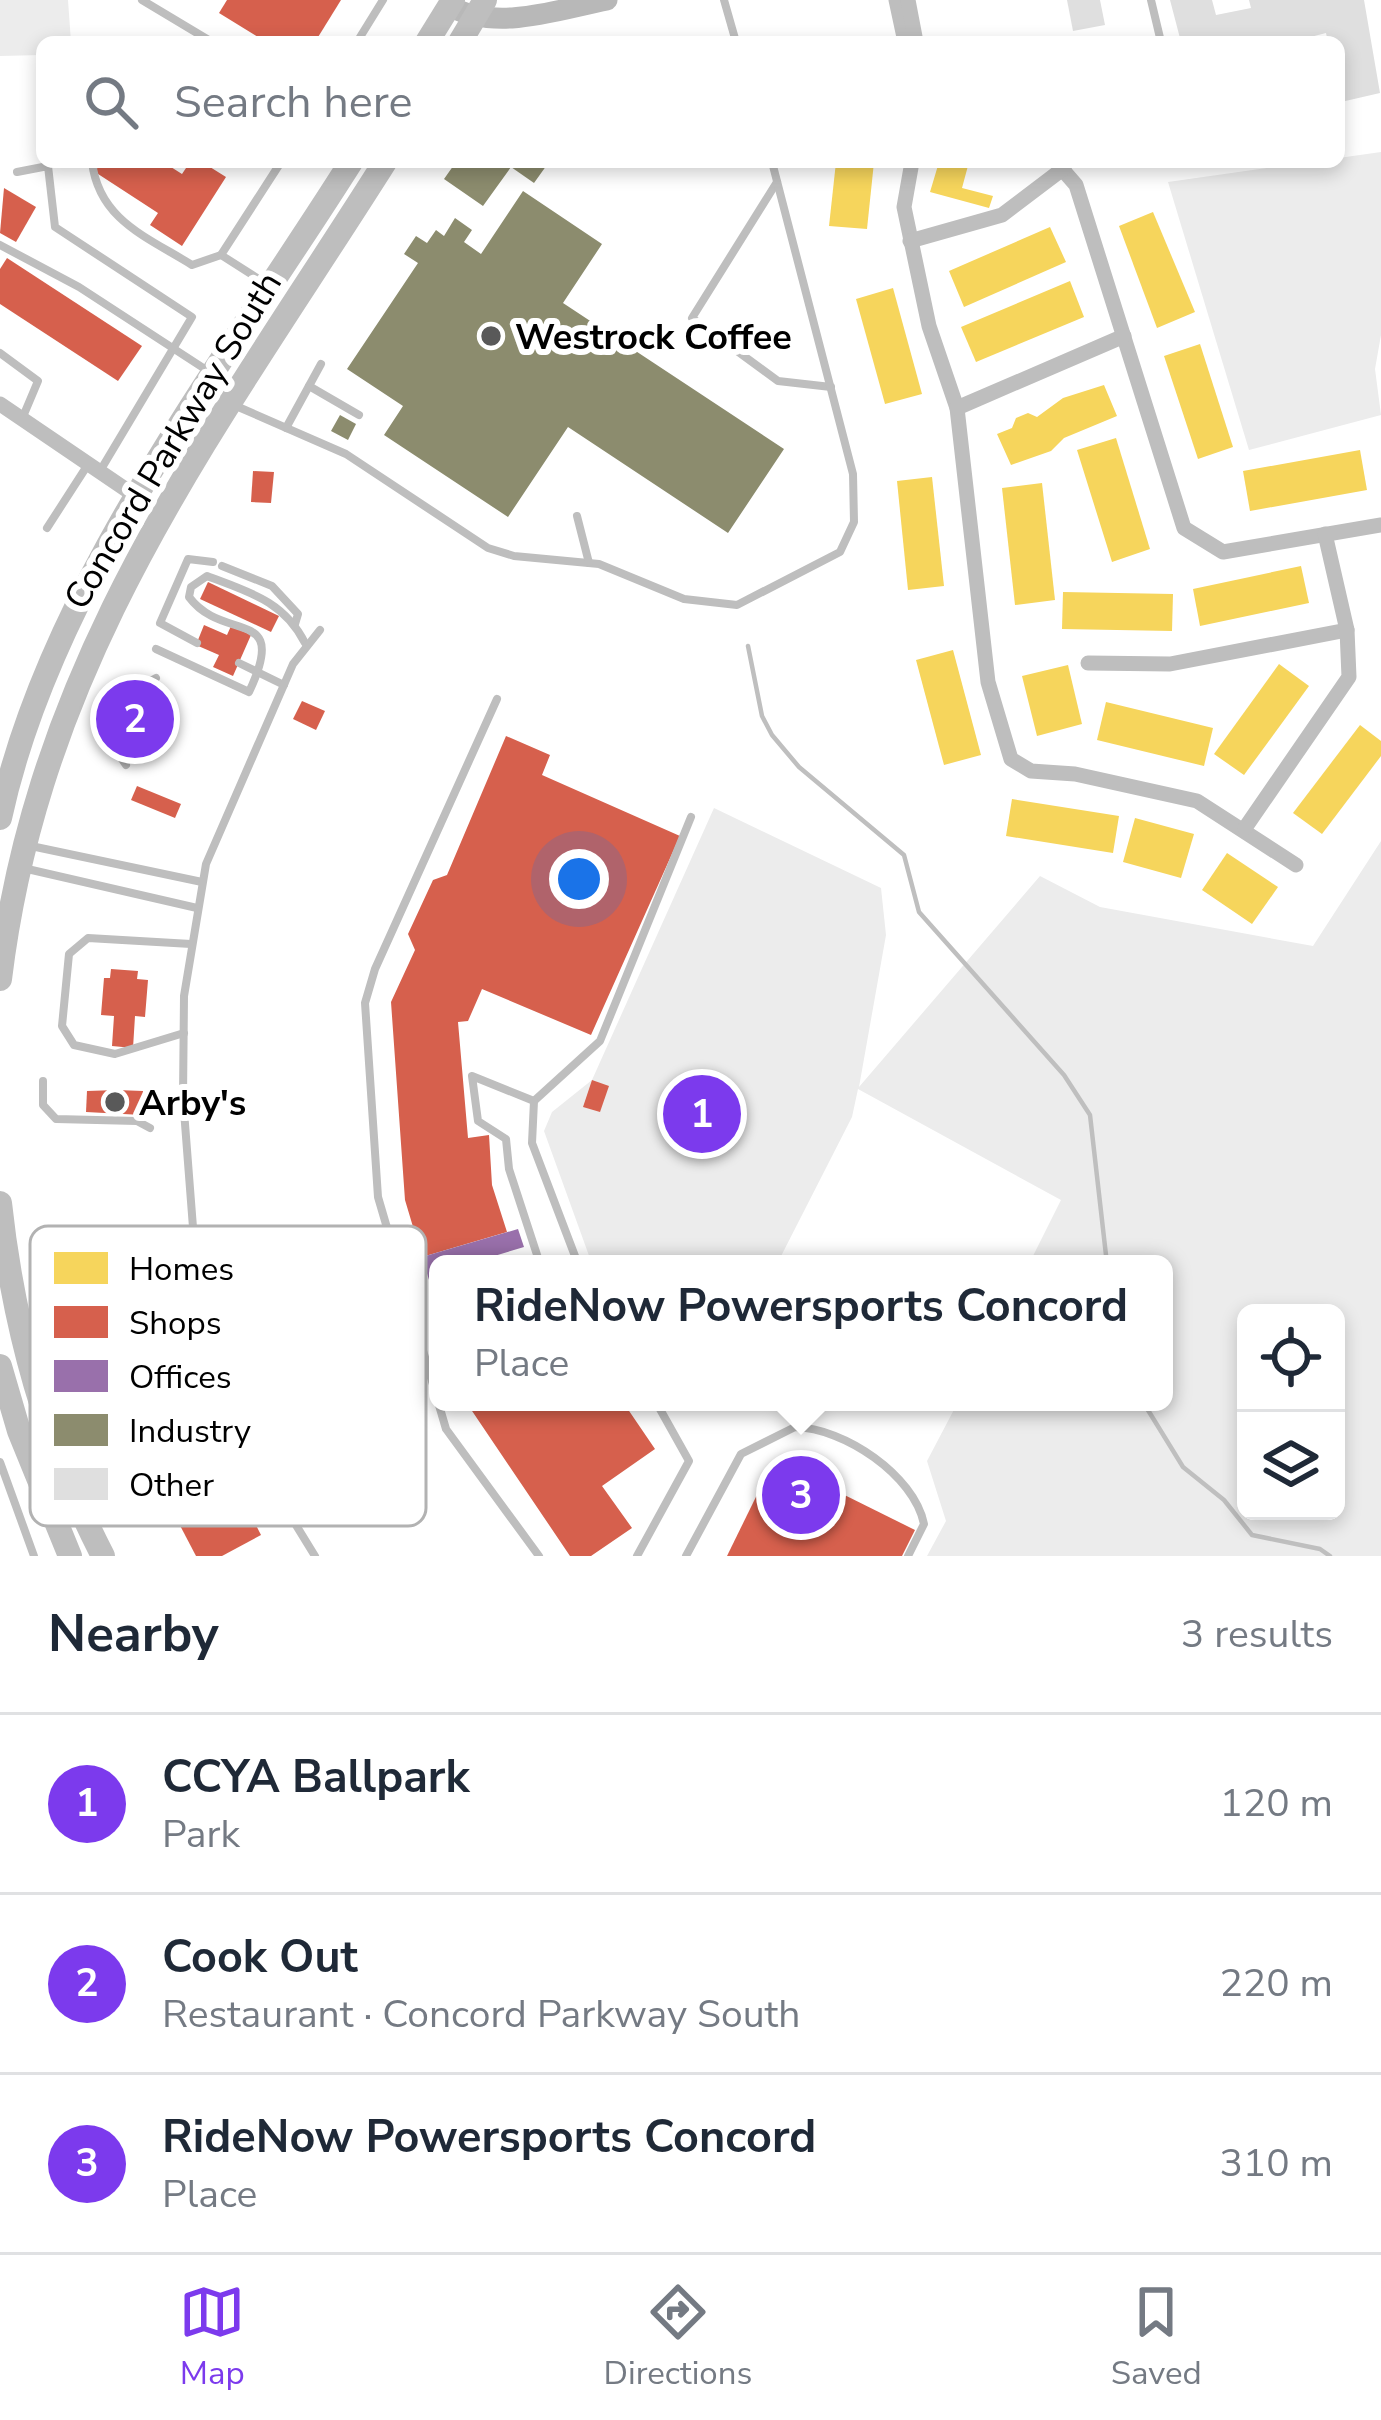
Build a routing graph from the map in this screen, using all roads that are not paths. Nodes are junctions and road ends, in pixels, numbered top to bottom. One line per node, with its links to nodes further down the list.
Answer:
1 (142, 0): 10 (lane)
2 (383, 0): 11 (lane)
3 (607, 0): 9 (main road)
4 (724, 0): 14 (lane)
5 (896, 0): 15 (street)
6 (908, 0): 16 (street)
7 (1151, 0): 17 (lane)
8 (447, 2): 9 (main road); 12 (main road)
9 (480, 10): 13 (main road)
10 (202, 36)
11 (361, 36)
12 (430, 36)
13 (464, 36)
14 (734, 36)
15 (903, 36)
16 (915, 36)
17 (1160, 36)
18 (38, 168): 28 (lane)
19 (48, 168): 35 (lane)
20 (93, 168): 32 (lane)
21 (274, 168): 32 (lane)
22 (346, 168): 33 (main road, Concord Parkway South)
23 (381, 168): 42 (main road, Concord Parkway South)
24 (774, 168): 29 (lane)
25 (911, 168): 30 (street)
26 (1057, 168): 30 (street)
27 (1062, 168): 34 (street)
28 (17, 172)
29 (778, 181): 40 (lane); 40 (lane)
30 (910, 241): 43 (street)
31 (0, 245): 35 (lane)
32 (221, 255): 33 (lane)
33 (271, 287): 38 (main road, Concord Parkway South)
34 (1124, 336): 43 (street); 53 (street)
35 (171, 349): 38 (lane); 47 (lane)
36 (0, 353): 45 (lane)
37 (321, 364): 39 (lane)
38 (215, 375): 48 (main road, Concord Parkway South)
39 (308, 386): 44 (lane); 46 (lane)
40 (831, 387): 54 (lane)
41 (0, 404): 45 (street)
42 (231, 404): 46 (lane); 49 (main road, Concord Parkway South)
43 (957, 408): 70 (street)
44 (359, 415)
45 (22, 418): 47 (street)
46 (286, 428): 54 (lane)
47 (93, 469): 48 (street); 52 (lane)
48 (138, 500): 49 (street); 68 (main road, Concord Parkway South)
49 (162, 514): 71 (main road, Concord Parkway South)
50 (577, 516): 54 (lane)
51 (1381, 525): 53 (street)
52 (46, 528)
53 (1325, 534): 57 (street)
54 (590, 563)
55 (295, 624): 58 (lane); 59 (lane); 63 (lane)
56 (320, 630): 59 (lane)
57 (1347, 631): 62 (street); 70 (street)
58 (196, 643)
59 (305, 643): 65 (lane)
60 (156, 649): 63 (lane)
61 (238, 663): 63 (lane)
62 (1088, 663)
63 (258, 672): 65 (lane)
64 (157, 678): 67 (lane)
65 (284, 685): 73 (lane)
66 (497, 699): 83 (lane)
67 (126, 765)
68 (0, 818)
69 (691, 818): 79 (lane)
70 (1245, 829): 72 (street)
71 (11, 857): 73 (lane); 74 (lane); 76 (main road, Concord Parkway South)
72 (1296, 865)
73 (202, 882): 74 (lane)
74 (197, 908): 75 (lane)
75 (190, 944): 77 (lane); 77 (lane)
76 (0, 979)
77 (184, 1034): 82 (lane)
78 (43, 1081): 80 (lane)
79 (534, 1101): 84 (lane); 85 (lane)
80 (150, 1128)
81 (0, 1203): 86 (main road)
82 (194, 1226)
83 (386, 1226)
84 (537, 1255)
85 (575, 1255)
86 (30, 1362)
87 (0, 1366): 90 (main road)
88 (440, 1411): 99 (lane)
89 (661, 1411): 100 (lane)
90 (30, 1458)
91 (0, 1462): 95 (lane)
92 (58, 1526): 96 (main road)
93 (91, 1526): 97 (main road)
94 (297, 1526): 98 (lane)
95 (34, 1556)
96 (70, 1556)
97 (104, 1556)
98 (315, 1556)
99 (539, 1556)
100 (637, 1556)
101 (686, 1556): 102 (lane)
102 (908, 1556)

